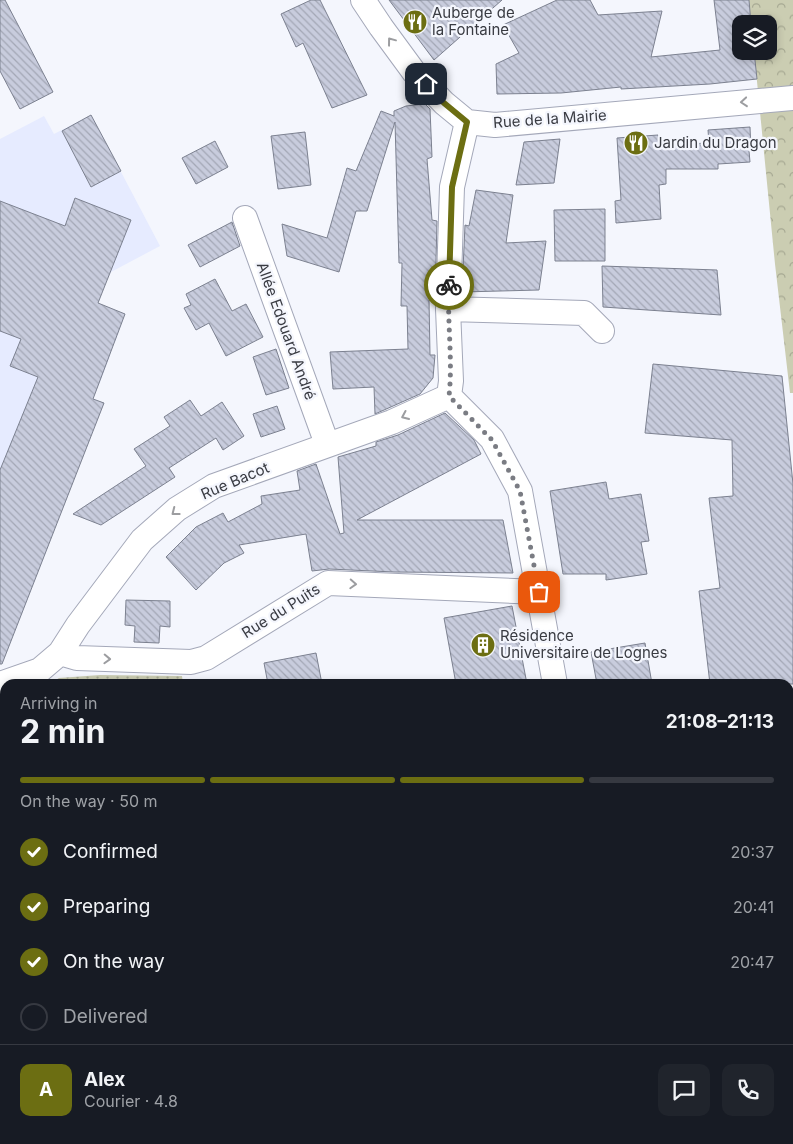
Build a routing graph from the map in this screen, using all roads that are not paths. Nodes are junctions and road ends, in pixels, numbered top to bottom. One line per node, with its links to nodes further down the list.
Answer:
1 (363, 0): 3 (street, one-way to 1)
2 (793, 98): 3 (street, Rue de la Mairie, one-way to 3)
3 (467, 122): 5 (street)
4 (245, 218): 8 (street, Allée Edouard André)
5 (448, 309): 6 (street); 7 (street)
6 (602, 331)
7 (449, 396): 8 (street, Rue Bacot, one-way to 8); 9 (street)
8 (328, 444): 10 (street, Rue Bacot, one-way to 10)
9 (540, 595): 10 (street, Rue du Puits, one-way to 9); 12 (street)
10 (60, 653): 11 (street, Rue Bacot)
11 (14, 679)
12 (554, 679)

